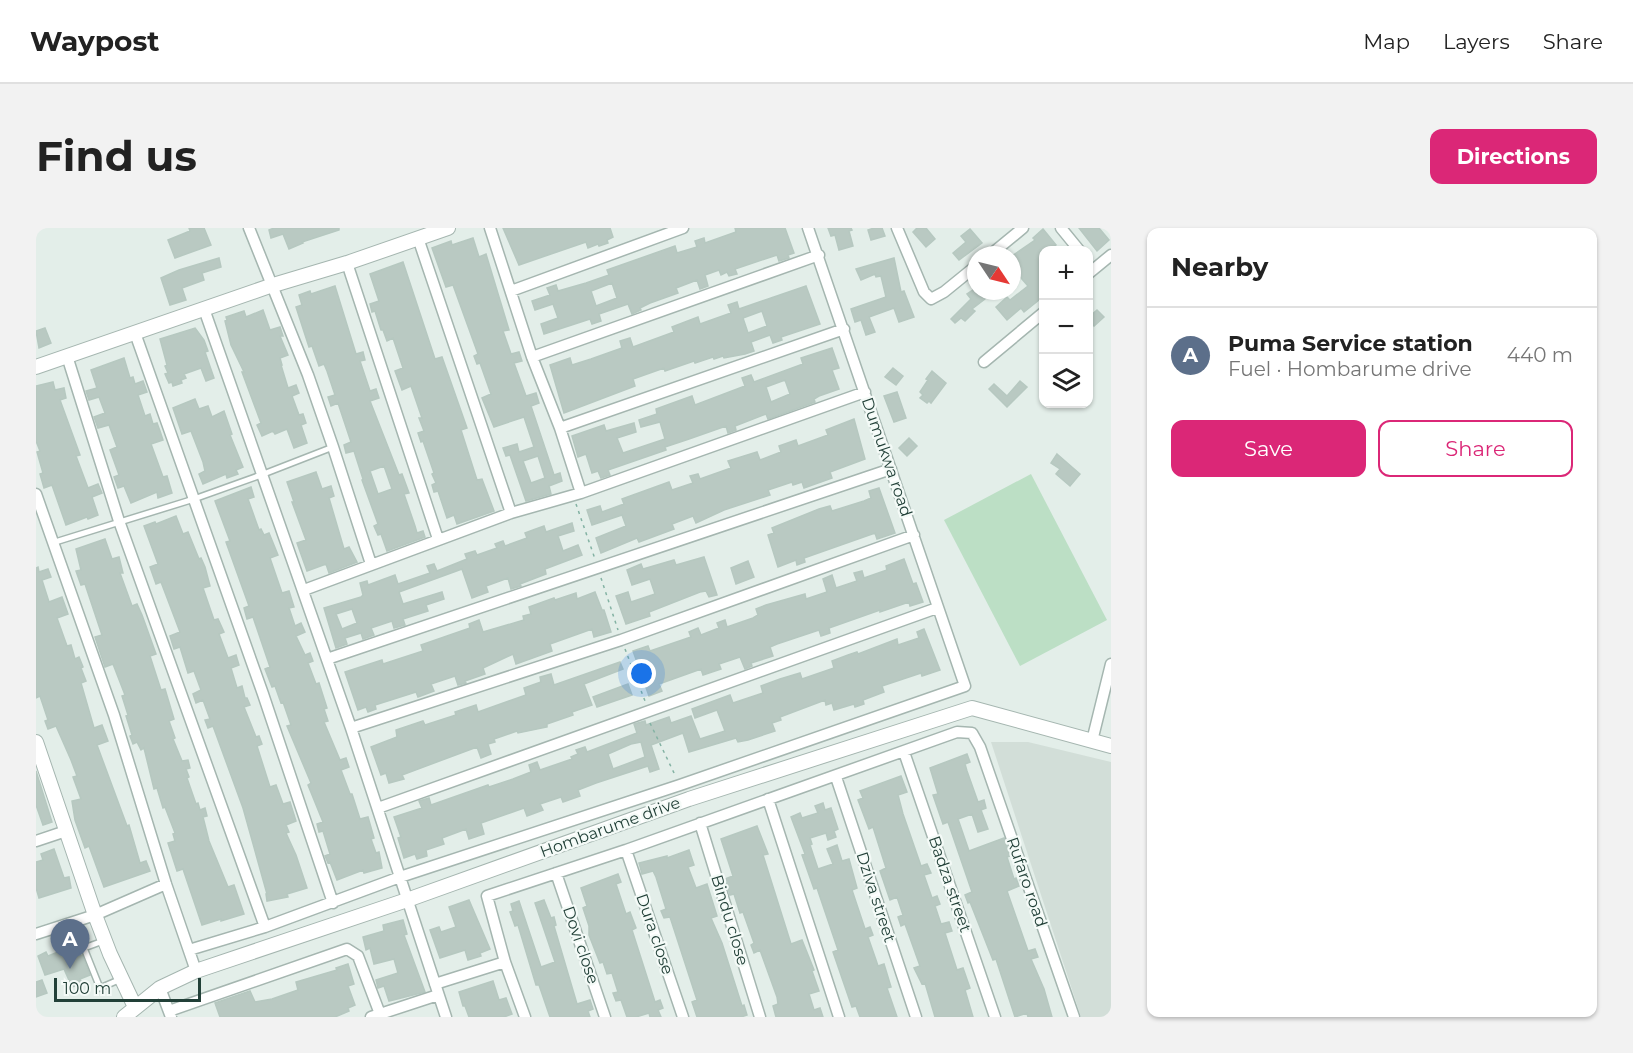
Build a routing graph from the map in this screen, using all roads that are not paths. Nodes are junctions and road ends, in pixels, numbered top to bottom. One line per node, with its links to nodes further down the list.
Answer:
1 (249, 228): 17 (street)
2 (448, 228): 9 (street)
3 (490, 228): 18 (street)
4 (683, 228): 18 (street)
5 (808, 228): 12 (street, Dumukwa road)
6 (897, 228): 16 (street)
7 (1023, 228): 10 (street)
8 (1061, 228): 11 (street)
9 (418, 238): 14 (street); 35 (street)
10 (1001, 246)
11 (1076, 246)
12 (819, 255): 21 (street, Dumukwa road); 24 (street)
13 (1111, 255): 15 (street)
14 (347, 263): 17 (street); 38 (street)
15 (1093, 266)
16 (967, 273)
17 (270, 286): 19 (street); 29 (street)
18 (511, 291): 24 (street)
19 (204, 309): 22 (street); 31 (street)
20 (1039, 316): 25 (street)
21 (844, 329): 27 (street, Dumukwa road); 28 (street)
22 (135, 333): 23 (street); 34 (street)
23 (67, 356): 26 (street); 36 (street)
24 (532, 357): 28 (street)
25 (984, 362)
26 (36, 367)
27 (865, 392): 30 (street, Dumukwa road); 33 (street)
28 (560, 428): 33 (street)
29 (333, 447): 31 (lane); 40 (street)
30 (891, 469): 37 (street, Dumukwa road); 43 (street)
31 (261, 475): 34 (lane); 41 (street)
32 (36, 494): 39 (street)
33 (577, 494): 35 (street)
34 (194, 499): 36 (lane); 62 (street)
35 (511, 513): 38 (street)
36 (119, 521): 39 (lane); 64 (street)
37 (914, 535): 42 (street, Dumukwa road); 45 (street)
38 (438, 539): 40 (street)
39 (52, 543): 60 (street)
40 (371, 564): 41 (street)
41 (304, 590): 43 (street)
42 (937, 608): 53 (street); 59 (street, Dumukwa road)
43 (327, 659): 45 (street)
44 (1111, 664): 46 (street)
45 (351, 728): 53 (street)
46 (1092, 741): 48 (street, Hombarume drive); 61 (street, Hombarume drive)
47 (36, 742): 50 (street)
48 (1111, 746)
49 (904, 752): 51 (street); 84 (street, Badza street); 85 (street, Rufaro road)
50 (39, 758): 55 (street)
51 (836, 777): 52 (street); 83 (street, Dziva street)
52 (768, 799): 54 (street); 82 (street)
53 (378, 807): 59 (street)
54 (700, 823): 57 (street); 81 (street, Bindu close)
55 (66, 831): 56 (street); 63 (street)
56 (36, 841)
57 (626, 850): 58 (street); 80 (street, Dura close)
58 (556, 873): 68 (street); 79 (street, Dovi close)
59 (400, 877): 61 (street); 62 (street)
60 (166, 884): 63 (street); 67 (street)
61 (406, 900): 69 (street, Hombarume drive); 72 (street)
62 (333, 903): 64 (street)
63 (95, 915): 65 (street); 66 (street)
64 (265, 927): 67 (street)
65 (36, 934)
66 (105, 940): 70 (street); 70 (lane)
67 (189, 950): 69 (street)
68 (505, 962): 72 (street); 78 (street)
69 (196, 971): 71 (street, Hombarume drive)
70 (123, 979): 73 (street)
71 (160, 988): 73 (street, Hombarume drive); 74 (street)
72 (437, 989): 75 (street); 77 (street)
73 (135, 1007): 76 (street, Hombarume drive)
74 (170, 1014): 75 (street)
75 (376, 1016)
76 (124, 1017)
77 (446, 1017)
78 (525, 1017)
79 (605, 1017)
80 (683, 1017)
81 (760, 1017)
82 (839, 1017)
83 (916, 1017)
84 (995, 1017)
85 (1074, 1017)

